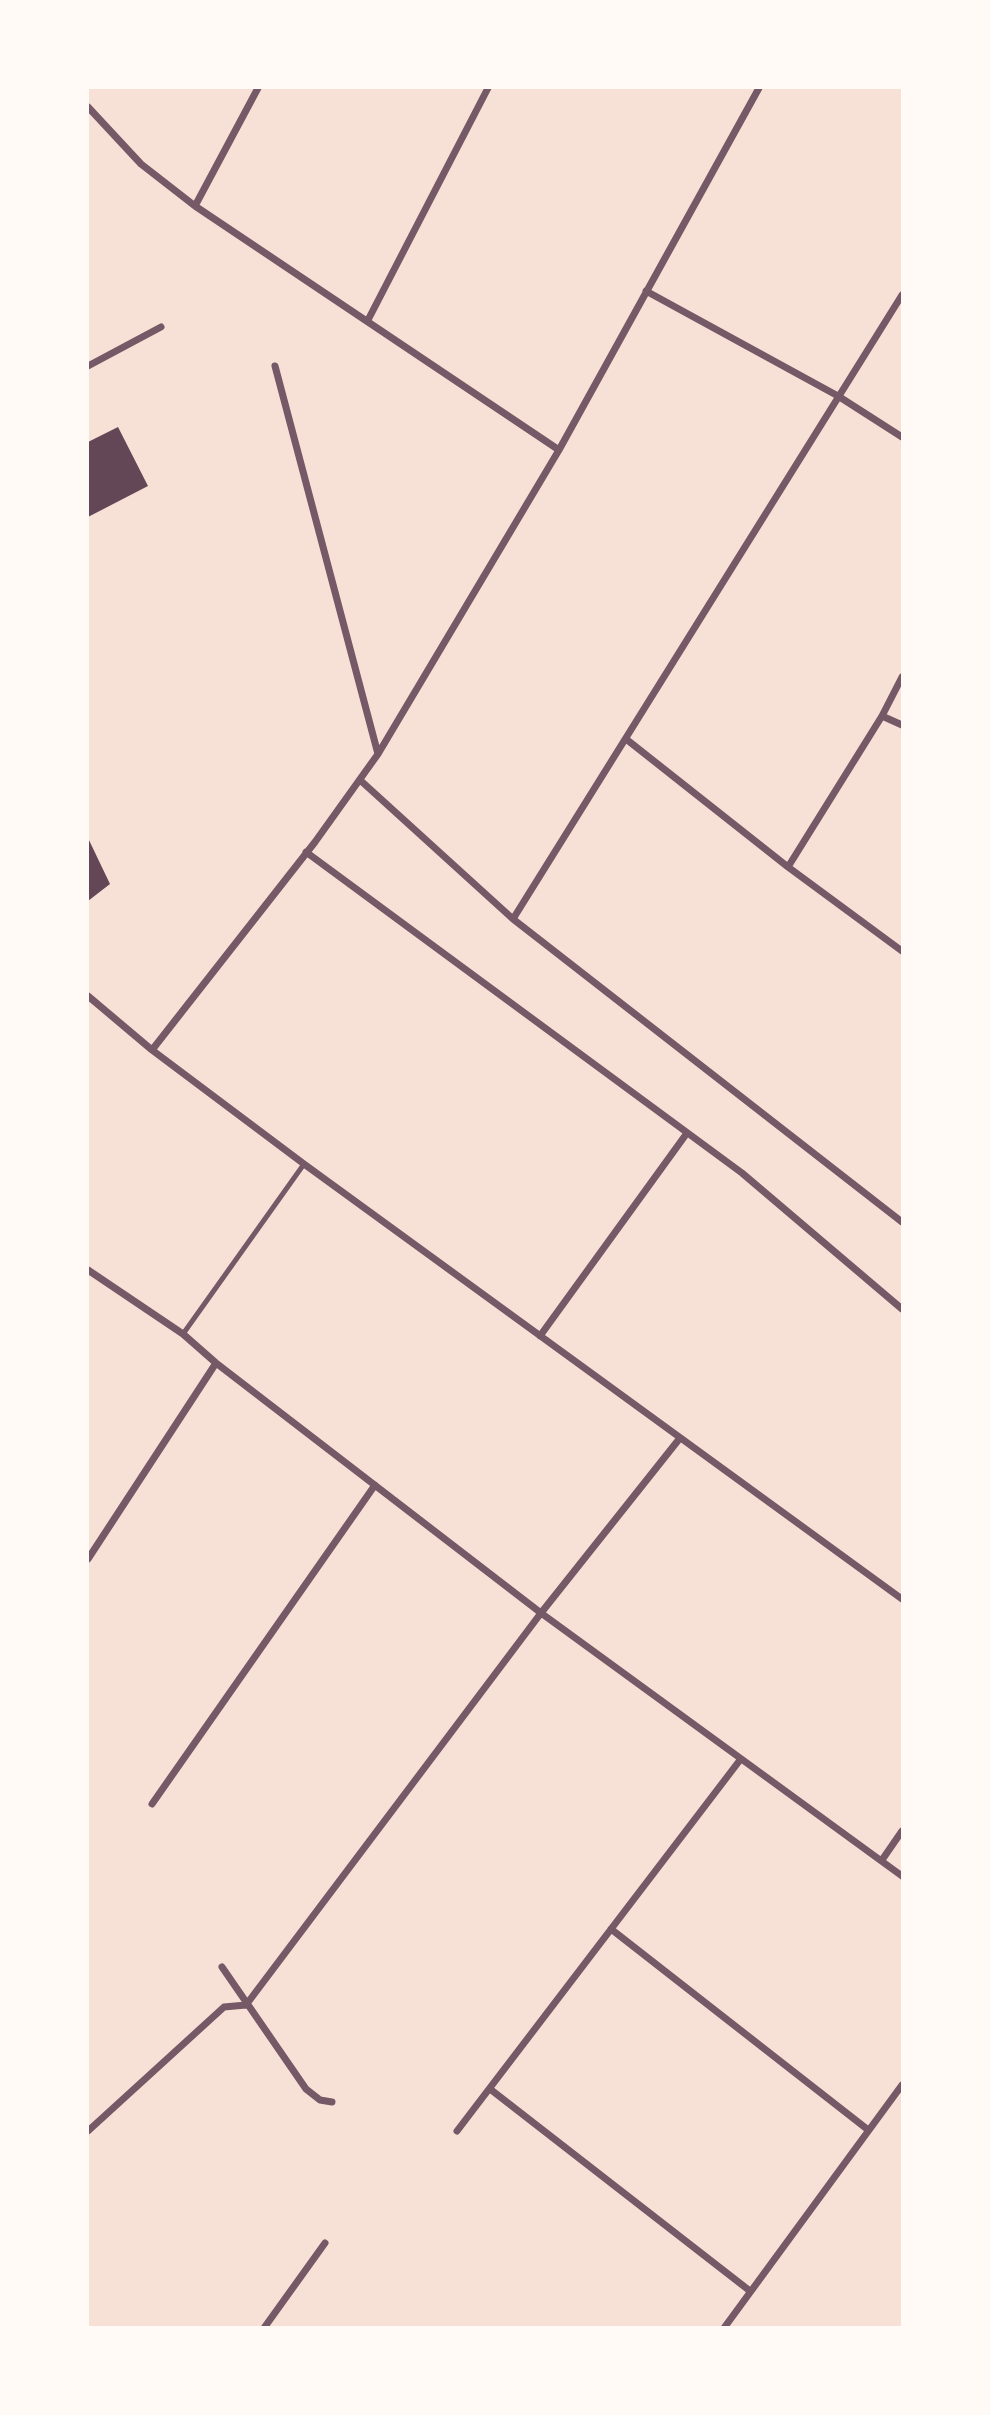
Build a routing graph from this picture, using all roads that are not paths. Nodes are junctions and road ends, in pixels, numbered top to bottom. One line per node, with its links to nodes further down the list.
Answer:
1 (258, 88): 5 (street)
2 (488, 88): 8 (street)
3 (759, 88): 6 (street)
4 (88, 107): 5 (street)
5 (195, 206): 8 (street)
6 (646, 291): 12 (street); 14 (street)
7 (902, 295): 12 (street)
8 (368, 320): 14 (street)
9 (161, 327): 10 (street)
10 (88, 366)
11 (275, 366): 19 (street)
12 (838, 396): 13 (street); 18 (street)
13 (902, 437)
14 (559, 450): 19 (street)
15 (902, 677): 16 (street)
16 (882, 716): 17 (street); 22 (street)
17 (902, 725)
18 (626, 738): 22 (street); 23 (street)
19 (377, 754): 20 (street)
20 (360, 780): 21 (street); 23 (street)
21 (306, 852): 26 (street); 27 (street)
22 (788, 867): 24 (street)
23 (513, 919): 29 (street)
24 (902, 951)
25 (88, 996): 26 (street)
26 (152, 1050): 28 (street)
27 (687, 1133): 31 (street); 33 (street)
28 (304, 1164): 32 (lane); 33 (street)
29 (902, 1222)
30 (88, 1270): 32 (street)
31 (902, 1308)
32 (183, 1334): 34 (street)
33 (540, 1336): 35 (street)
34 (216, 1363): 36 (street); 37 (street)
35 (680, 1438): 38 (street); 39 (street)
36 (375, 1485): 39 (street); 41 (street)
37 (88, 1559)
38 (902, 1599)
39 (541, 1613): 40 (street); 47 (street)
40 (740, 1760): 43 (street); 45 (street)
41 (152, 1804)
42 (902, 1831): 43 (street)
43 (882, 1860): 44 (street)
44 (902, 1876)
45 (611, 1928): 49 (street); 51 (street)
46 (222, 1967): 47 (street)
47 (246, 2005): 50 (street); 52 (street)
48 (902, 2085): 51 (street)
49 (490, 2089): 53 (street); 55 (street)
50 (332, 2102)
51 (867, 2129): 55 (street)
52 (88, 2130)
53 (457, 2131)
54 (325, 2243): 56 (street)
55 (750, 2291): 57 (street)
56 (264, 2328)
57 (724, 2328)

